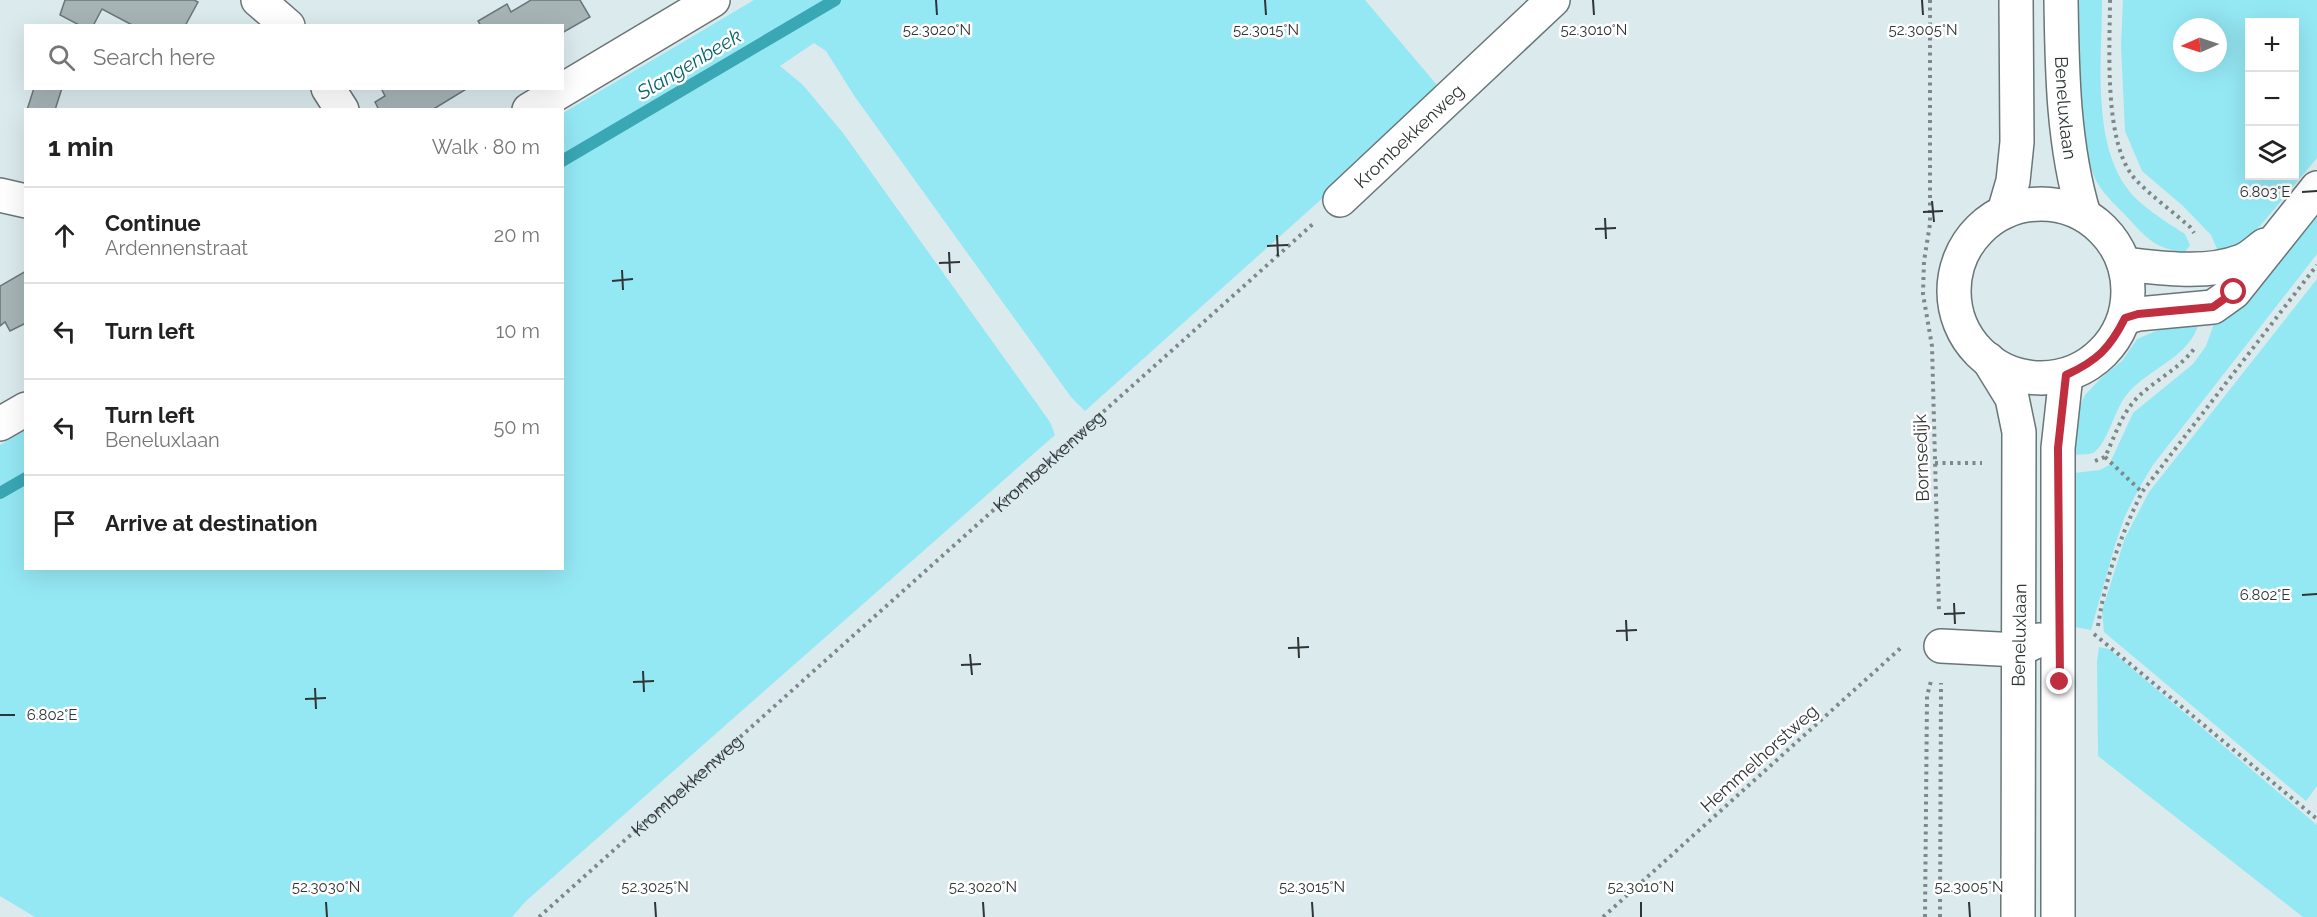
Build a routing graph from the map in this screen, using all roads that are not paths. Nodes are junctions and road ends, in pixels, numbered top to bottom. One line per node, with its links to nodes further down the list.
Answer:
1 (258, 0): 6 (street)
2 (713, 0): 7 (street)
3 (1553, 0): 14 (street, Krombekkenweg)
4 (2016, 0): 16 (street)
5 (2061, 0): 17 (street, Beneluxlaan)
6 (286, 24)
7 (564, 89)
8 (329, 90): 10 (street)
9 (562, 90): 11 (street)
10 (341, 108)
11 (532, 108)
12 (0, 195): 15 (street)
13 (2309, 199): 18 (street); 19 (street)
14 (1340, 200)
15 (24, 201)
16 (2004, 212): 17 (street); 20 (street)
17 (2084, 215): 18 (street)
18 (2124, 264): 19 (street)
19 (2125, 318): 21 (street)
20 (1988, 360): 21 (street); 26 (street, Beneluxlaan)
21 (2066, 375): 24 (street)
22 (24, 410): 23 (street)
23 (0, 424)
24 (2059, 630): 26 (street); 28 (street)
25 (1941, 646): 26 (street)
26 (2018, 650): 27 (street, Beneluxlaan)
27 (2018, 917)
28 (2058, 917)

